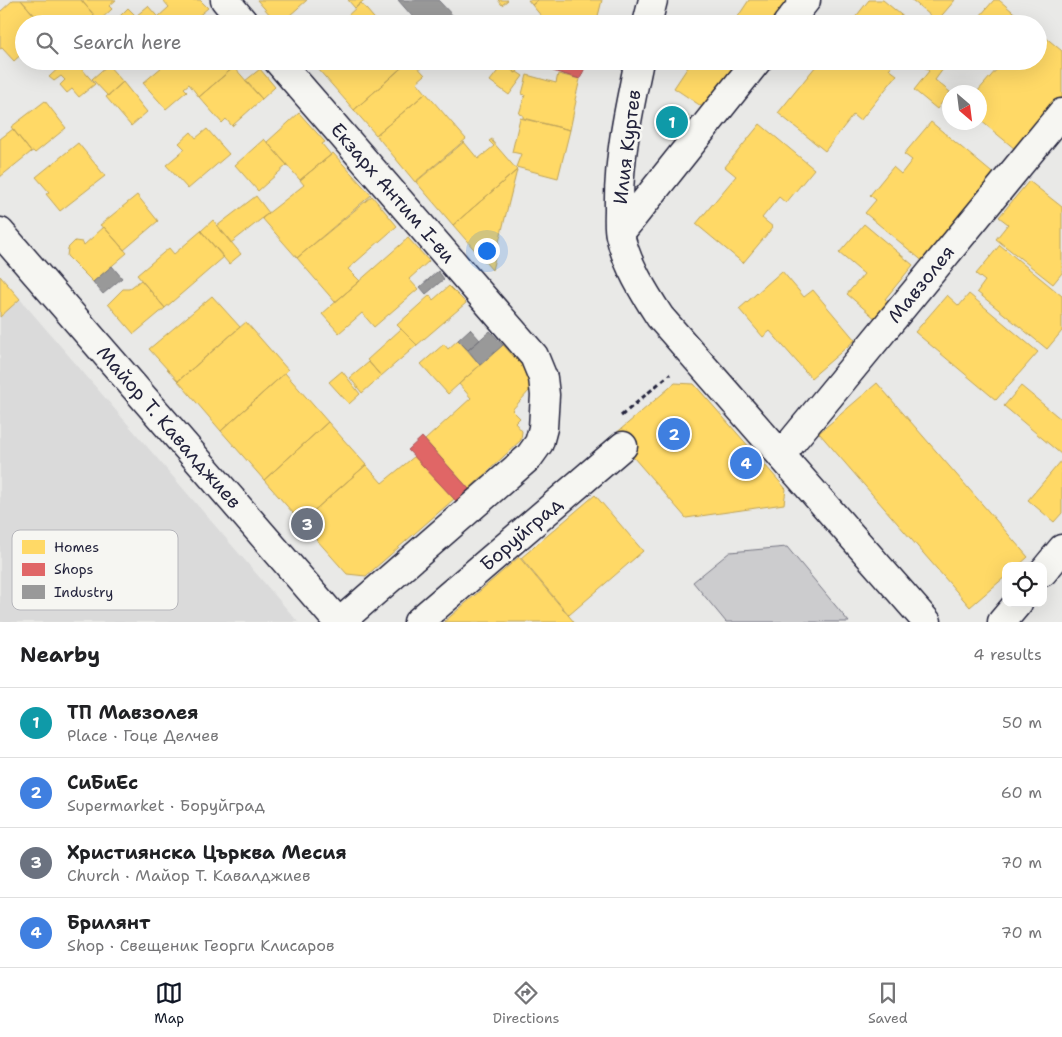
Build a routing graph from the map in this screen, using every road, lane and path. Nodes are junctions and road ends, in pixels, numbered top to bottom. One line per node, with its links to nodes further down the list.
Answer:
1 (225, 0): 4 (street)
2 (653, 0): 5 (street)
3 (806, 0): 6 (street)
4 (238, 15)
5 (649, 15)
6 (794, 15)
7 (286, 70): 18 (street, Екзарх Антим I-ви)
8 (637, 70): 12 (street, Илия Куртев)
9 (750, 70): 12 (street)
10 (1062, 113): 14 (street, Мавзолея)
11 (0, 232): 18 (street, Майор Т. Кавалджиев)
12 (620, 233): 14 (street, Илия Куртев)
13 (624, 446): 19 (street, Боруйград)
14 (780, 455): 20 (street, Илия Куртев)
15 (1062, 550): 16 (street)
16 (1047, 567)
17 (1015, 607): 21 (street)
18 (339, 622)
19 (418, 622)
20 (927, 622)
21 (1002, 622)

